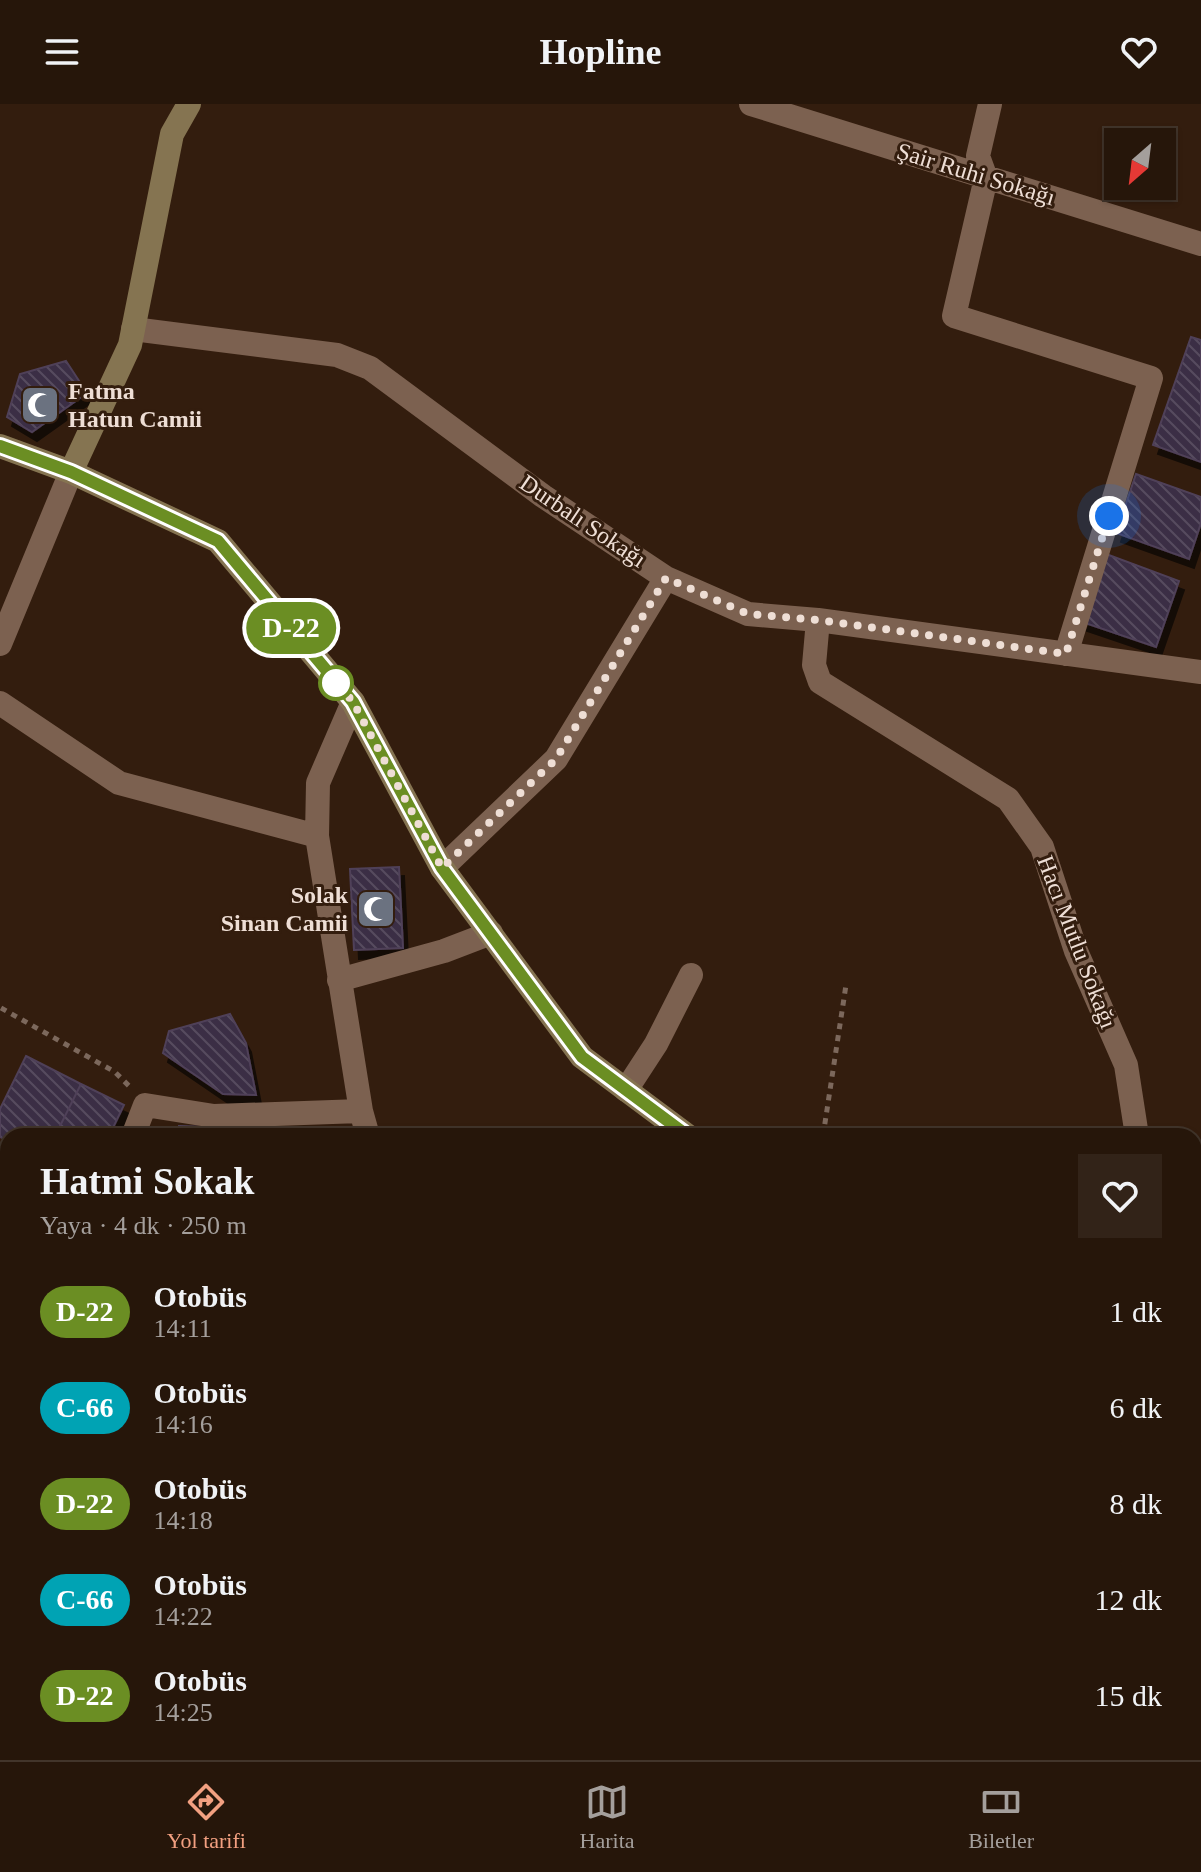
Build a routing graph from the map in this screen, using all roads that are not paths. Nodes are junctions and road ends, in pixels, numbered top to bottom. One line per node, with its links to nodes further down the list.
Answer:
1 (189, 104): 6 (street)
2 (751, 104): 4 (street, Şair Ruhi Sokağı)
3 (990, 104): 4 (street)
4 (986, 178): 5 (street, Şair Ruhi Sokağı); 12 (street)
5 (1201, 244)
6 (133, 329): 8 (street); 9 (street, Durbalı Sokağı)
7 (0, 446): 8 (street)
8 (71, 472): 11 (street); 14 (street)
9 (666, 578): 10 (street, Durbalı Sokağı); 17 (street)
10 (818, 620): 12 (street, Durbalı Sokağı); 26 (street, Hacı Mutlu Sokağı)
11 (0, 644)
12 (1066, 654): 13 (street, Durbalı Sokağı)
13 (1201, 672)
14 (353, 702): 16 (street); 17 (street)
15 (0, 703): 16 (street)
16 (317, 836): 20 (street)
17 (442, 868): 18 (street)
18 (491, 933): 20 (street); 21 (street)
19 (691, 975): 21 (street)
20 (339, 980): 22 (street)
21 (626, 1090): 25 (street)
22 (361, 1111): 23 (street); 24 (street)
23 (136, 1128)
24 (366, 1128)
25 (677, 1128)
26 (1136, 1128)

